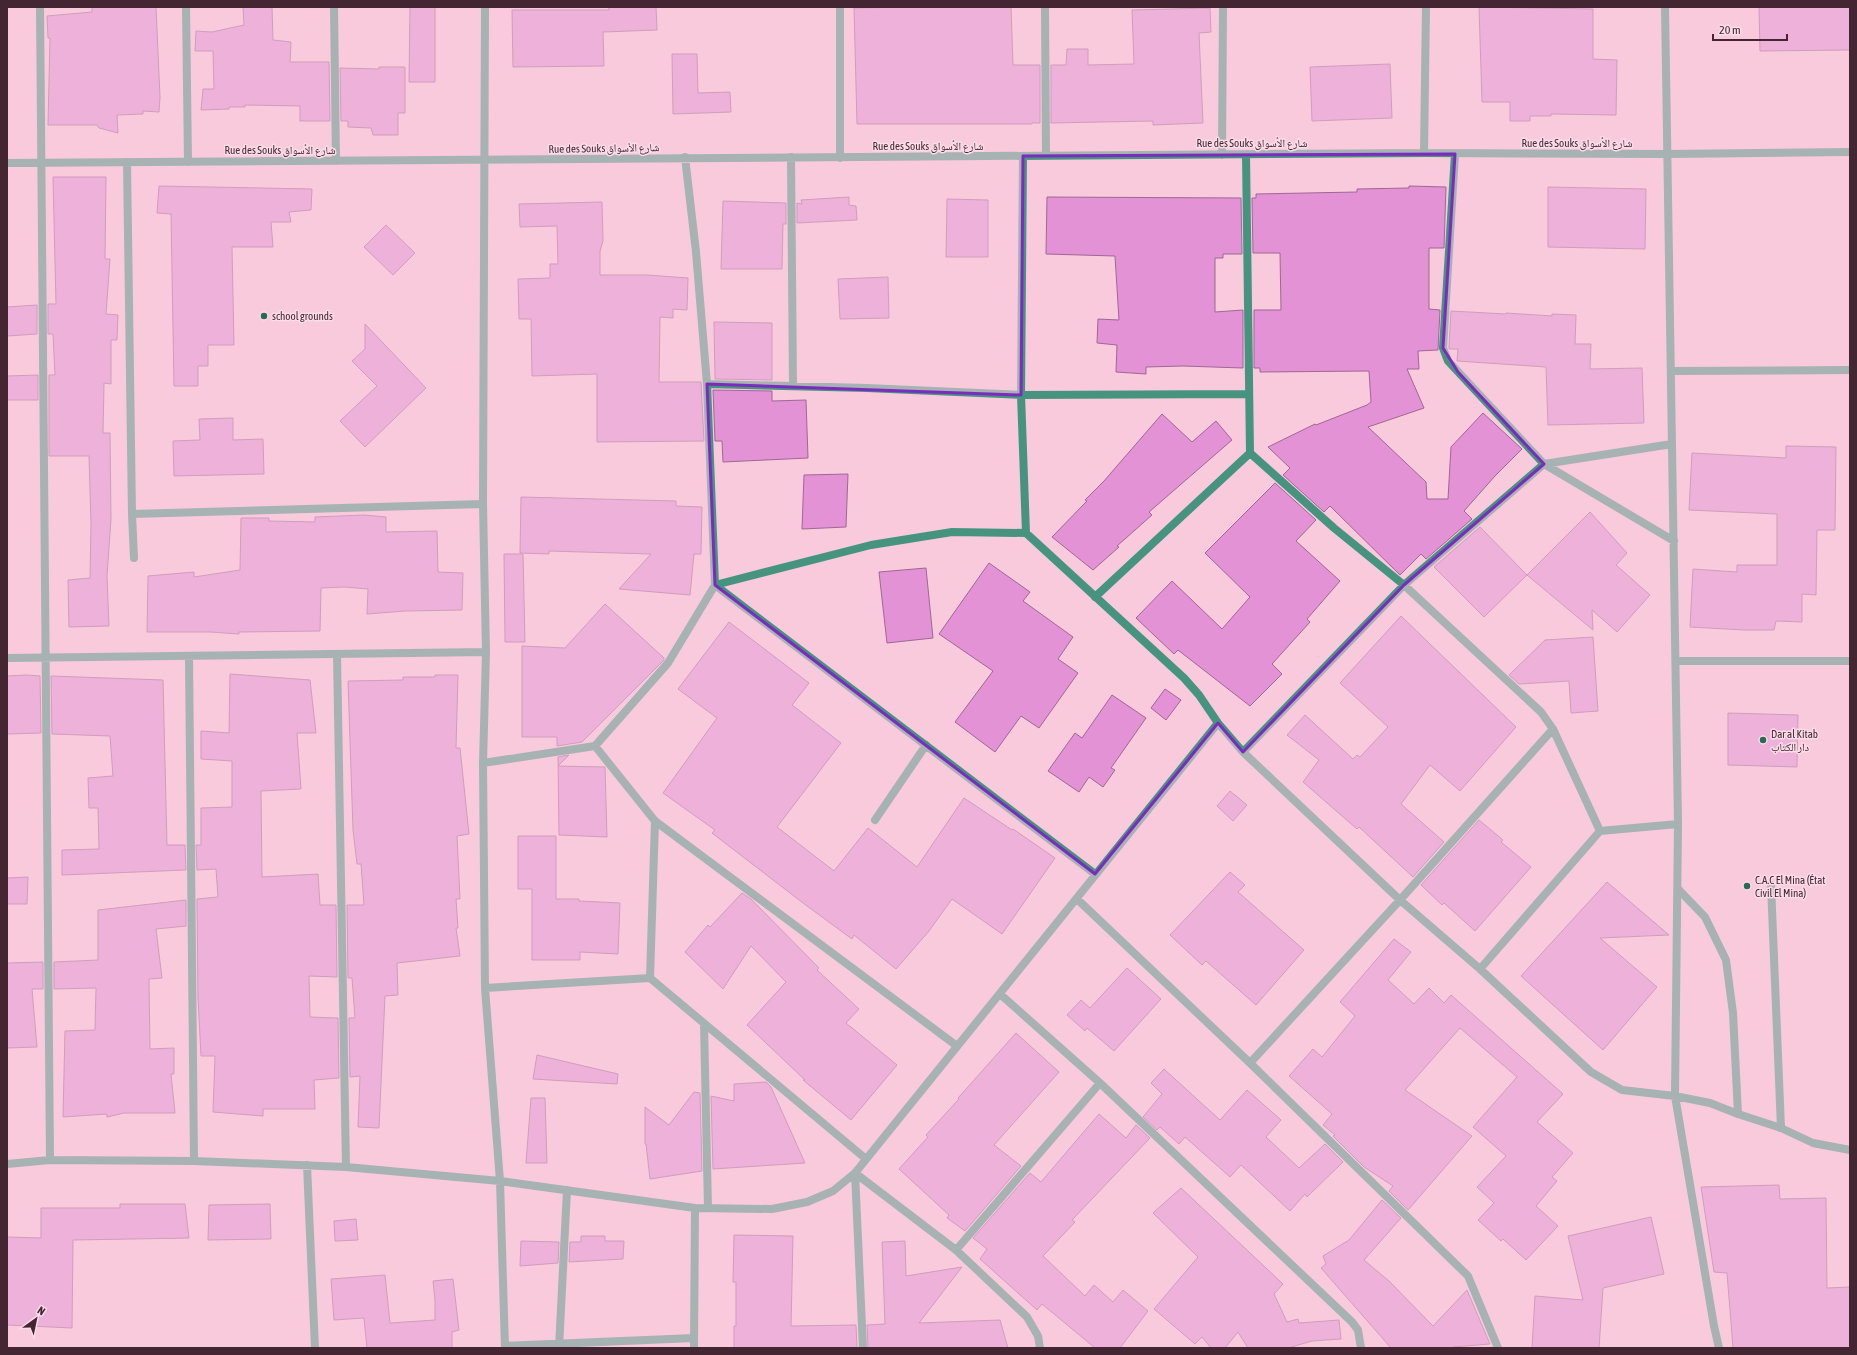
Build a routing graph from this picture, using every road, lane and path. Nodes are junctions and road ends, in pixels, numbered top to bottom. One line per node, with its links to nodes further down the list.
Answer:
1 (40, 7): 26 (street)
2 (186, 7): 24 (street)
3 (334, 7): 21 (street)
4 (486, 7): 22 (street)
5 (840, 7): 20 (street)
6 (1045, 7): 17 (street)
7 (1223, 7): 15 (street)
8 (1426, 7): 11 (street)
9 (1665, 7): 14 (street)
10 (1850, 152): 14 (street, Rue des Souks شارع الأسواق)
11 (1424, 153): 12 (street, Rue des Souks شارع الأسواق); 13 (street, Rue des Souks شارع الأسواق)
12 (1246, 154): 15 (street, Rue des Souks شارع الأسواق); 31 (street)
13 (1455, 154): 14 (street, Rue des Souks شارع الأسواق); 35 (street)
14 (1668, 154): 28 (street)
15 (1222, 155): 17 (street, Rue des Souks شارع الأسواق)
16 (1023, 156): 17 (street, Rue des Souks شارع الأسواق); 20 (street, Rue des Souks شارع الأسواق); 32 (street)
17 (1046, 156)
18 (792, 157): 19 (street, Rue des Souks شارع الأسواق); 20 (street, Rue des Souks شارع الأسواق); 30 (street)
19 (685, 158): 22 (street, Rue des Souks شارع الأسواق); 29 (street)
20 (840, 158)
21 (336, 161): 22 (street, Rue des Souks شارع الأسواق); 24 (street, Rue des Souks شارع الأسواق)
22 (484, 161): 36 (street)
23 (127, 162): 24 (street, Rue des Souks شارع الأسواق); 26 (street, Rue des Souks شارع الأسواق); 37 (street)
24 (188, 162)
25 (7, 163): 26 (street, Rue des Souks شارع الأسواق)
26 (42, 163): 47 (street)
27 (1850, 370): 28 (street)
28 (1671, 371): 33 (street)
29 (707, 384): 30 (street); 41 (street)
30 (793, 386): 32 (street)
31 (1248, 394): 32 (street); 34 (street)
32 (1021, 395): 38 (street)
33 (1672, 444): 35 (street); 39 (street)
34 (1250, 453): 42 (street); 43 (street)
35 (1544, 464): 39 (street); 42 (street)
36 (483, 504): 37 (street); 44 (street)
37 (132, 514): 40 (street)
38 (1026, 533): 41 (street); 43 (street)
39 (1674, 541): 49 (street)
40 (134, 558)
41 (715, 585): 53 (street); 54 (street)
42 (1404, 585): 52 (street); 55 (street)
43 (1095, 597): 51 (street)
44 (486, 652): 45 (street); 56 (street)
45 (337, 654): 46 (street); 83 (street)
46 (189, 656): 47 (street); 80 (street)
47 (46, 657): 48 (street); 79 (street)
48 (7, 658)
49 (1676, 661): 50 (street); 59 (street)
50 (1850, 661)
51 (1218, 723): 55 (street); 61 (street)
52 (1553, 729): 60 (street); 65 (street)
53 (926, 745): 57 (street); 61 (street)
54 (595, 746): 56 (street); 58 (street)
55 (1243, 752): 65 (street)
56 (484, 763): 68 (street)
57 (875, 820)
58 (655, 821): 67 (street); 71 (street)
59 (1678, 824): 60 (street); 63 (street)
60 (1600, 831): 66 (street)
61 (1095, 874): 64 (street)
62 (1771, 885): 76 (street)
63 (1678, 889): 74 (street); 75 (street)
64 (1076, 899): 69 (street); 72 (street)
65 (1400, 900): 66 (street); 72 (street)
66 (1480, 969): 74 (street)
67 (650, 978): 68 (street); 70 (street)
68 (486, 988): 85 (street)
69 (1000, 994): 71 (street); 73 (street)
70 (704, 1024): 78 (street); 88 (street)
71 (957, 1046): 78 (street)
72 (1250, 1063): 98 (street)
73 (1100, 1084): 89 (street); 97 (street)
74 (1675, 1096): 75 (street); 99 (street)
75 (1738, 1114): 76 (street)
76 (1781, 1128): 77 (street)
77 (1850, 1150)
78 (866, 1159): 84 (street)
79 (50, 1160): 80 (street); 81 (street)
80 (194, 1161): 82 (street)
81 (7, 1164)
82 (307, 1166): 83 (street); 93 (street)
83 (346, 1167): 85 (street)
84 (855, 1173): 88 (street); 89 (street); 95 (street)
85 (500, 1181): 86 (street); 92 (street)
86 (567, 1190): 87 (street); 91 (street)
87 (695, 1208): 88 (street); 90 (street)
88 (708, 1208)
89 (956, 1250): 96 (street)
90 (694, 1338): 91 (street); 94 (street)
91 (559, 1345): 92 (street)
92 (505, 1347)
93 (315, 1348)
94 (694, 1348)
95 (863, 1348)
96 (1040, 1348)
97 (1361, 1348)
98 (1498, 1348)
99 (1719, 1348)

